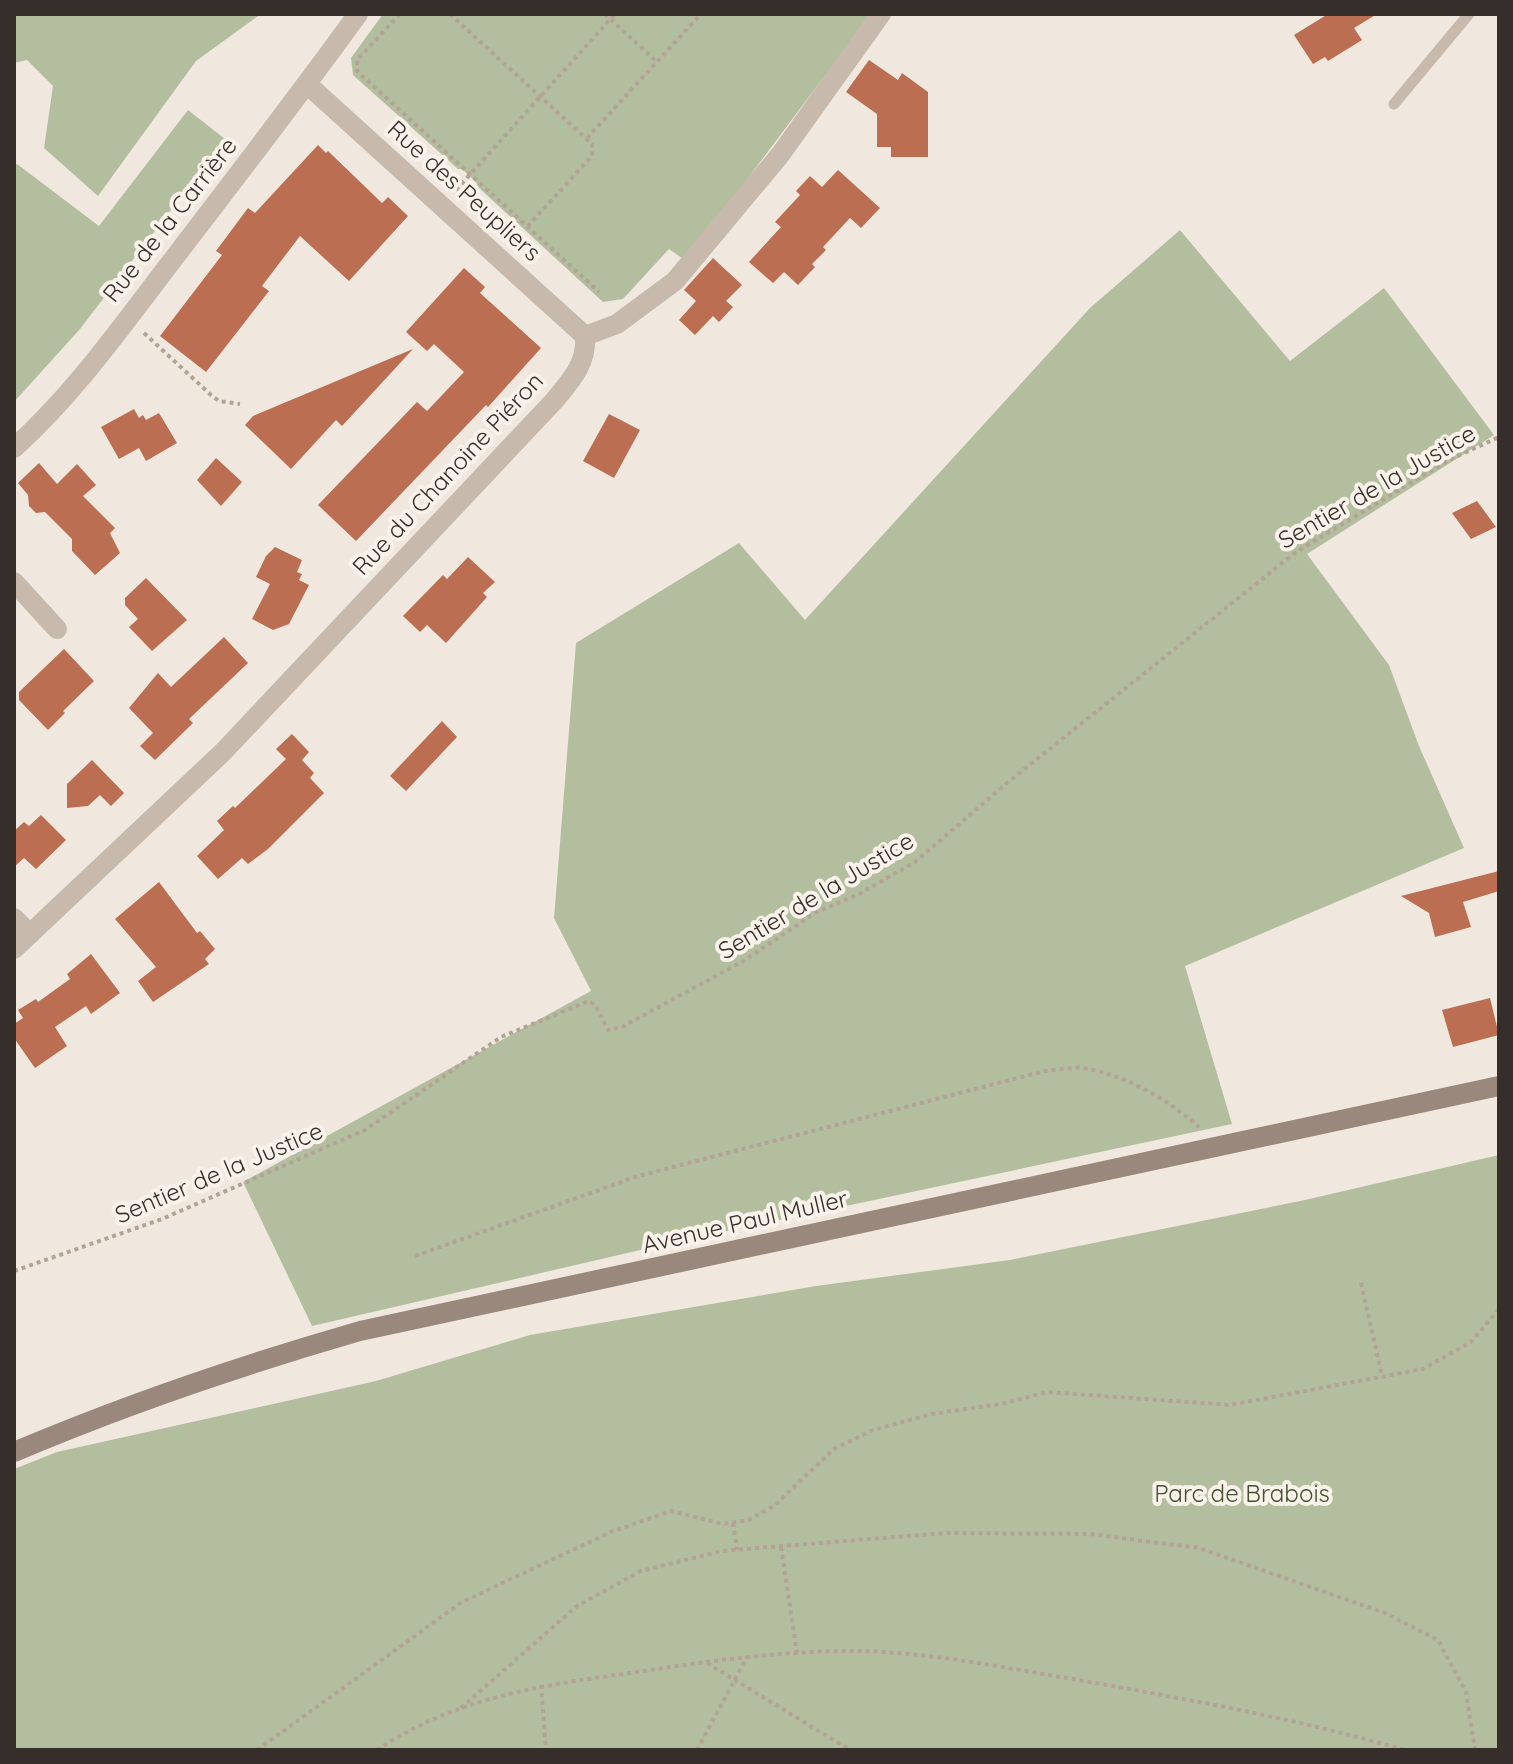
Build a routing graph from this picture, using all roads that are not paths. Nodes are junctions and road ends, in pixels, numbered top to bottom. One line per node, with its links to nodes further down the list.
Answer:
1 (358, 14): 4 (street, Rue de la Carrière)
2 (881, 14): 6 (street)
3 (1469, 14): 5 (lane)
4 (307, 84): 6 (street, Rue des Peupliers); 7 (street, Rue de la Carrière)
5 (1394, 104)
6 (585, 336): 11 (street, Rue du Chanoine Piéron)
7 (14, 448)
8 (14, 582): 9 (street)
9 (57, 629)
10 (14, 918): 11 (street)
11 (30, 934): 12 (street, Rue du Chanoine Piéron)
12 (14, 949)
13 (1499, 1086): 14 (main road, Avenue Paul Muller)
14 (14, 1452)

